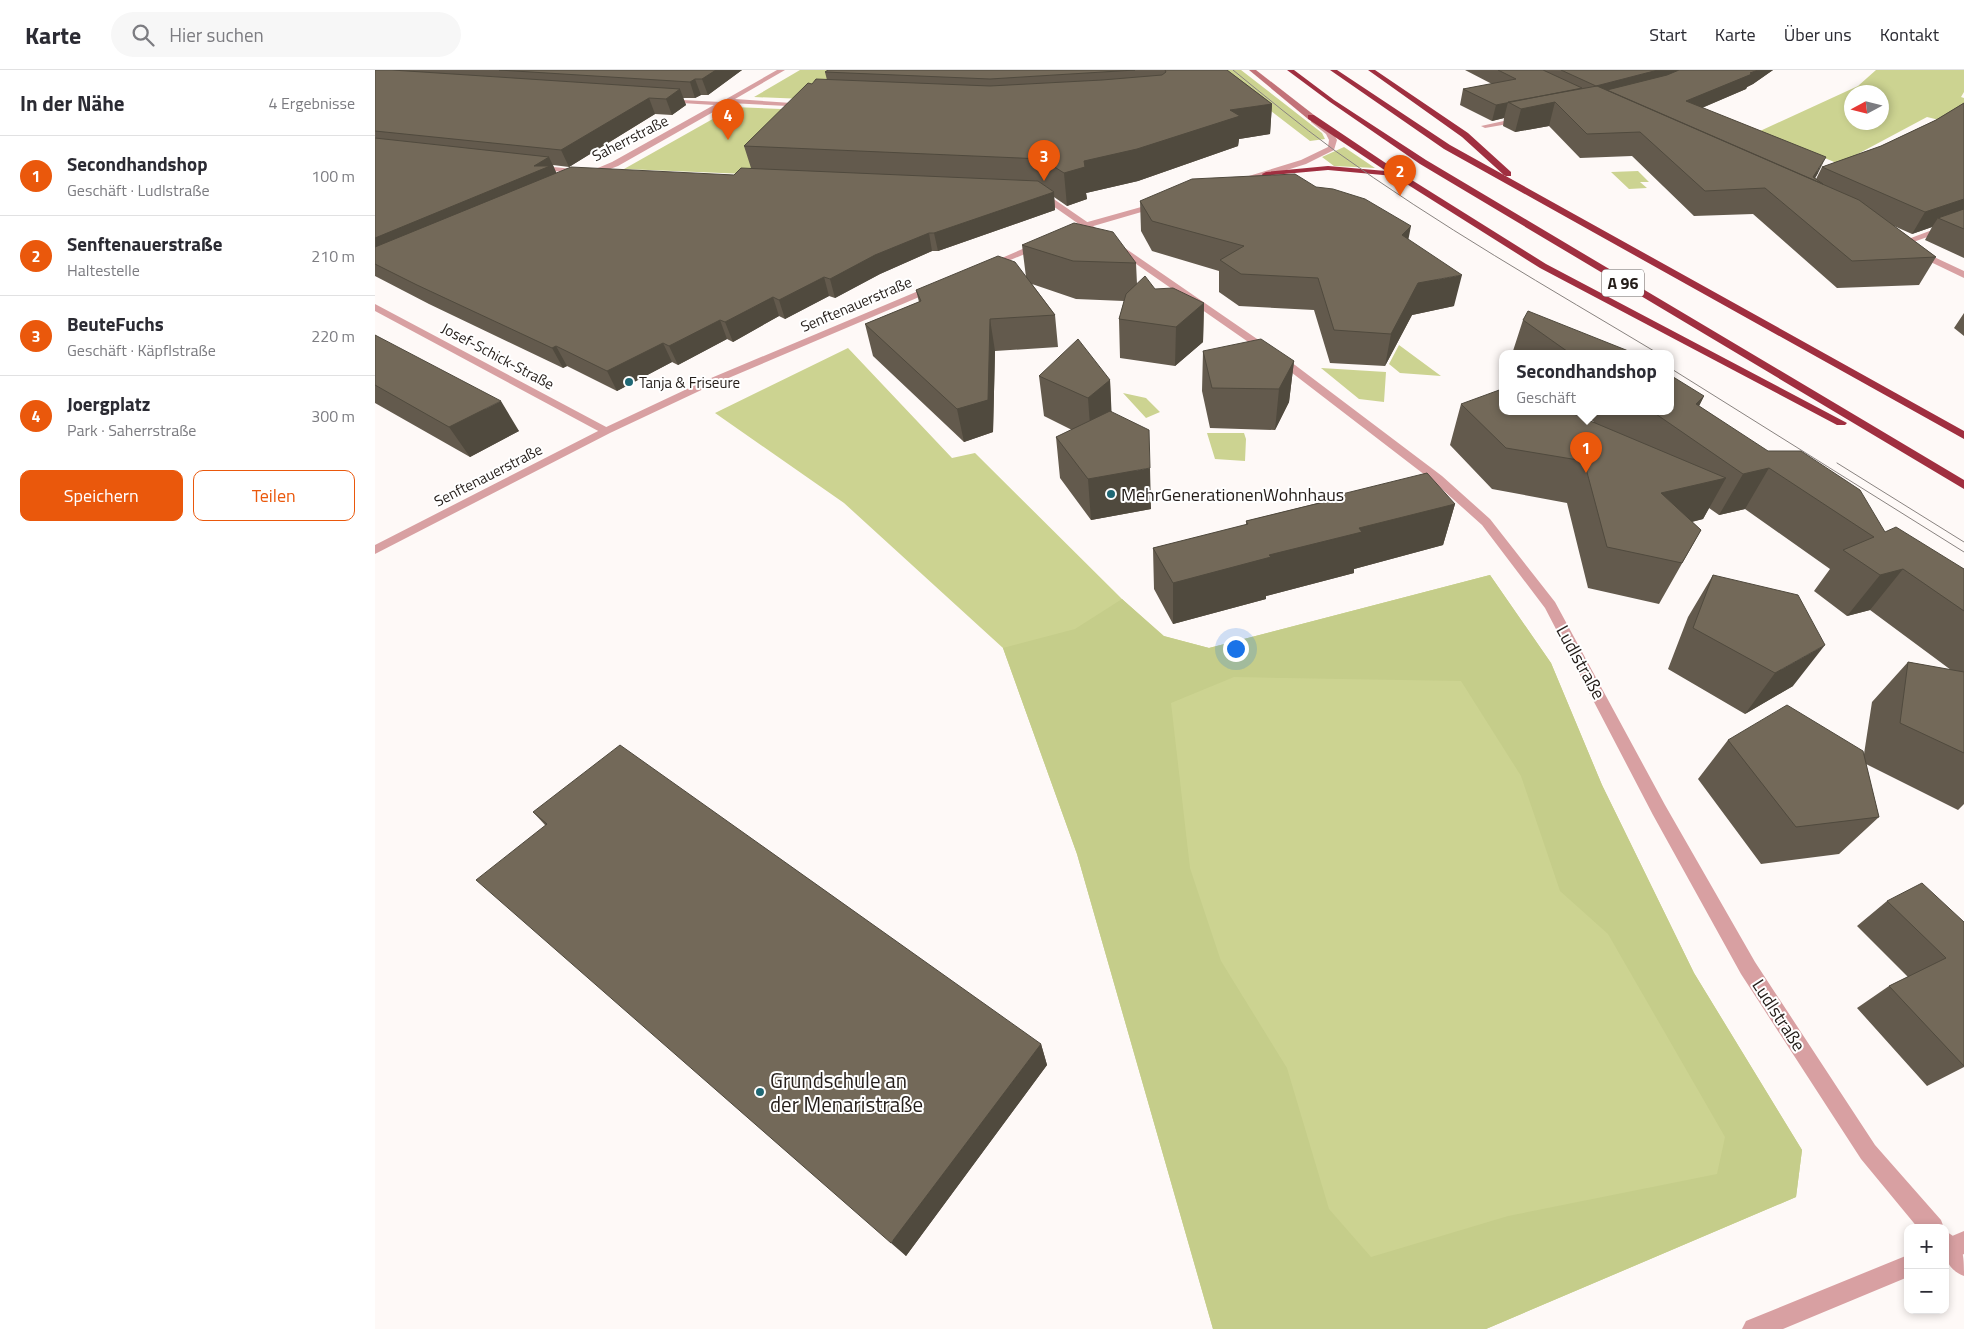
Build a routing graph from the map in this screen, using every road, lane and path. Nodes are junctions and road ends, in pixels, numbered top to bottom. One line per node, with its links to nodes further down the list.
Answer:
1 (782, 70): 7 (street, Saherrstraße)
2 (1251, 70): 9 (main road)
3 (1290, 70): 30 (highway, A 96)
4 (1333, 70): 19 (highway, A 96)
5 (1371, 70): 19 (highway)
6 (659, 99): 7 (street)
7 (726, 103): 8 (street); 13 (street, Saherrstraße)
8 (814, 106)
9 (1311, 117): 14 (street); 15 (highway)
10 (1530, 117): 11 (street)
11 (1485, 126)
12 (525, 166): 13 (street)
13 (591, 173): 16 (street); 17 (street, Saherrstraße)
14 (1265, 174): 15 (highway); 18 (street)
15 (1396, 174): 30 (highway)
16 (617, 175)
17 (575, 181)
18 (1230, 184)
19 (1529, 193): 29 (highway, A 96)
20 (1032, 194): 23 (street, Ludlstraße)
21 (1168, 202): 23 (street)
22 (1964, 221): 25 (street)
23 (1087, 225): 24 (street); 32 (street, Ludlstraße)
24 (978, 270)
25 (1964, 274)
26 (942, 284): 28 (street, Senftenauerstraße)
27 (375, 307): 28 (street, Josef-Schick-Straße)
28 (606, 431): 31 (street, Senftenauerstraße)
29 (1964, 436)
30 (1964, 486)
31 (375, 550)
32 (1930, 1224)
33 (1904, 1268): 34 (street)
34 (1753, 1329)

